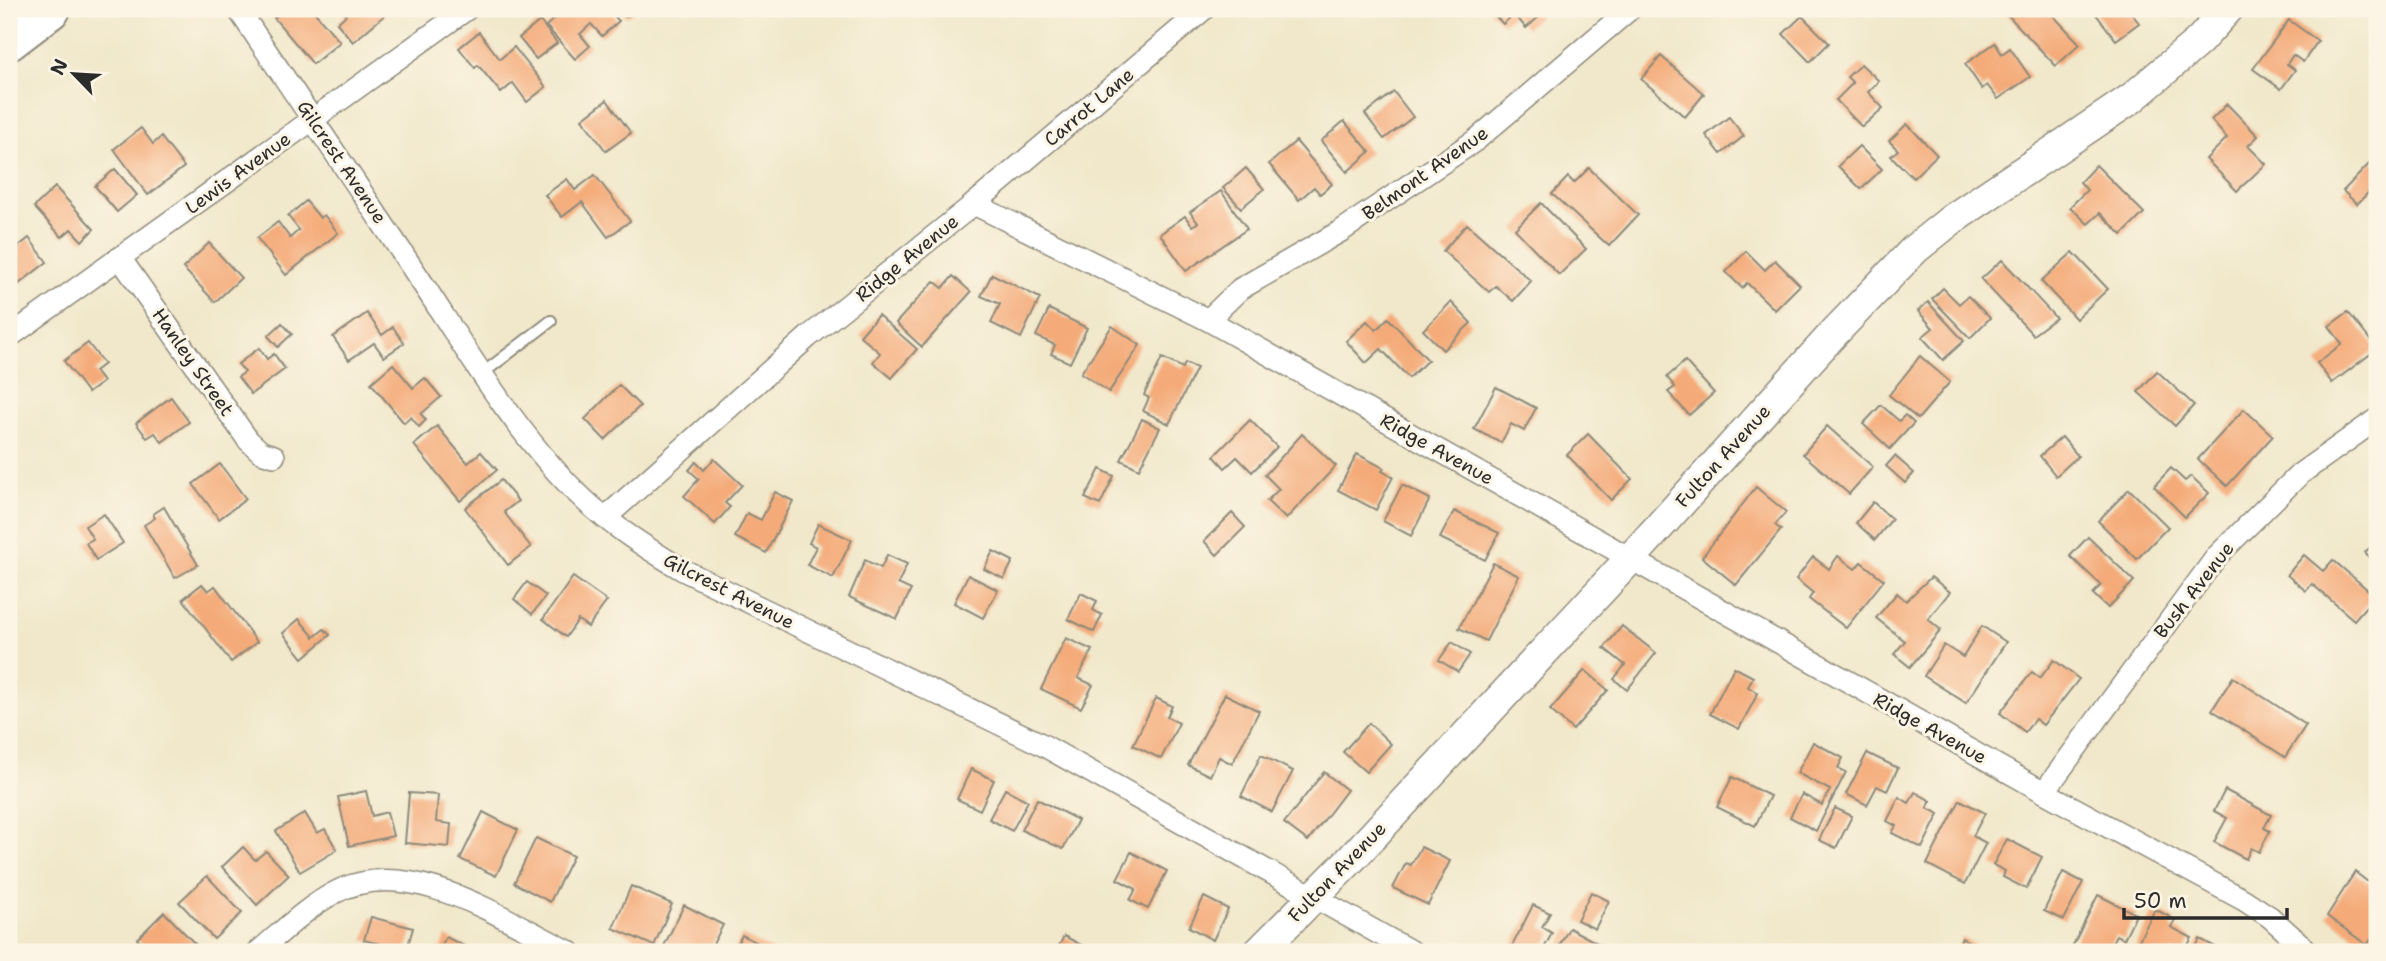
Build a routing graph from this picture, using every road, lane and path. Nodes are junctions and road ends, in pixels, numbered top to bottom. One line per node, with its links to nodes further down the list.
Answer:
1 (51, 9): 7 (highway)
2 (238, 9): 8 (street, Gilcrest Avenue)
3 (467, 9): 8 (street, Lewis Avenue)
4 (1204, 9): 9 (street, Carrot Lane)
5 (1630, 9): 11 (street, Belmont Avenue)
6 (2228, 9): 18 (street, Fulton Avenue)
7 (9, 41)
8 (313, 119): 10 (street, Lewis Avenue); 14 (street, Gilcrest Avenue)
9 (974, 204): 11 (street, Ridge Avenue); 17 (street, Ridge Avenue)
10 (120, 258): 13 (street, Lewis Avenue); 16 (street, Hanley Street)
11 (1208, 320): 18 (street, Ridge Avenue)
12 (551, 321): 14 (lane)
13 (9, 337)
14 (483, 373): 17 (street, Gilcrest Avenue)
15 (2377, 419): 19 (street, Bush Avenue)
16 (274, 456)
17 (604, 518): 20 (street, Gilcrest Avenue)
18 (1630, 559): 19 (street, Ridge Avenue); 20 (street, Fulton Avenue)
19 (2044, 792): 25 (street, Ridge Avenue)
20 (1313, 897): 23 (street, Fulton Avenue); 24 (street, Gilcrest Avenue)
21 (258, 952): 22 (street)
22 (570, 952)
23 (1259, 952)
24 (1412, 952)
25 (2309, 952)

